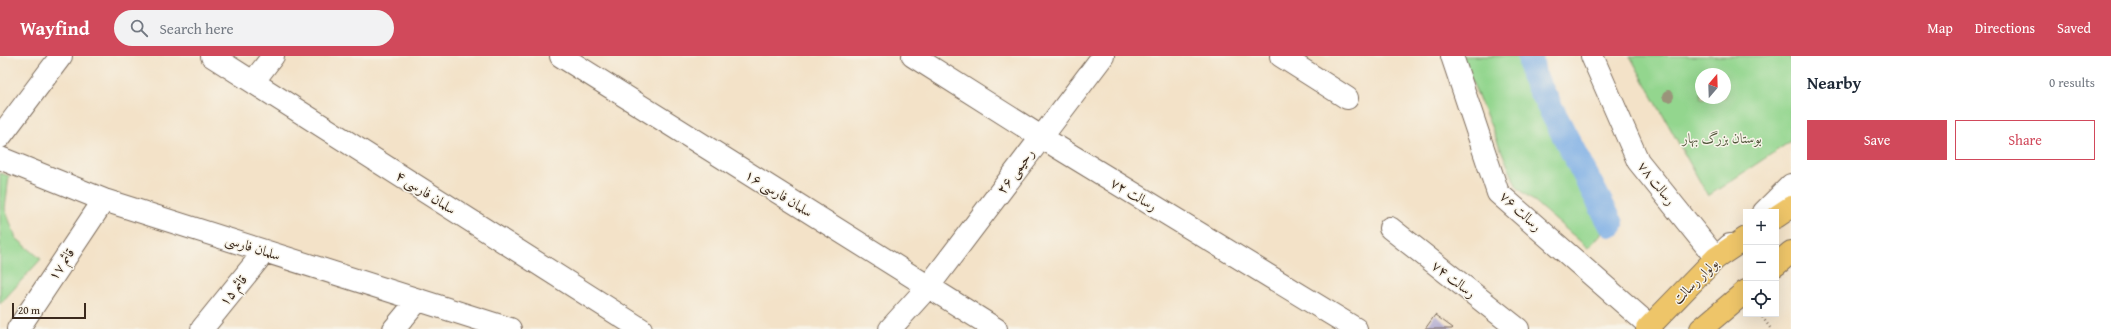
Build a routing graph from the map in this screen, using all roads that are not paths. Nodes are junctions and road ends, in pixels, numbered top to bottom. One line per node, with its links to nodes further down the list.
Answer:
1 (61, 56): 12 (street)
2 (212, 56): 10 (street, سلمان فارسی ۴)
3 (273, 56): 10 (street)
4 (561, 56): 29 (street, سلمان فارسی ۱۶)
5 (913, 56): 13 (street, رسالت ۷۲)
6 (1103, 56): 13 (street, رحیمی ۲۶)
7 (1281, 56): 11 (street)
8 (1452, 56): 32 (street, رسالت ۷۶)
9 (1592, 56): 25 (street, رسالت ۷۸)
10 (253, 82): 37 (street, سلمان فارسی ۴)
11 (1347, 98)
12 (0, 137)
13 (1041, 137): 29 (street, رحیمی ۲۶); 40 (street, رسالت ۷۲)
14 (0, 158): 16 (street, سلمان فارسی)
15 (1791, 185): 18 (street)
16 (104, 200): 23 (street, سلمان فارسی); 33 (street, قائم ۱۷)
17 (1791, 207): 19 (main road)
18 (1767, 209)
19 (1779, 215)
20 (1390, 228): 41 (street, رسالت ۷۴)
21 (1743, 232): 25 (street)
22 (1743, 240): 25 (main road, بولوار رسالت)
23 (265, 251): 31 (street, سلمان فارسی); 34 (street, قائم ۱۵)
24 (1791, 252): 26 (main road)
25 (1716, 258): 32 (main road, بولوار رسالت)
26 (1779, 262)
27 (1791, 265): 28 (street)
28 (1779, 272)
29 (928, 287): 38 (street, رحیمی ۲۶); 39 (street, سلمان فارسی ۱۶)
30 (1743, 293): 42 (main road)
31 (418, 300): 35 (street); 36 (street, سلمان فارسی)
32 (1648, 328)
33 (18, 329)
34 (202, 329)
35 (394, 329)
36 (510, 329)
37 (641, 329)
38 (890, 329)
39 (996, 329)
40 (1356, 329)
41 (1518, 329)
42 (1701, 329)

